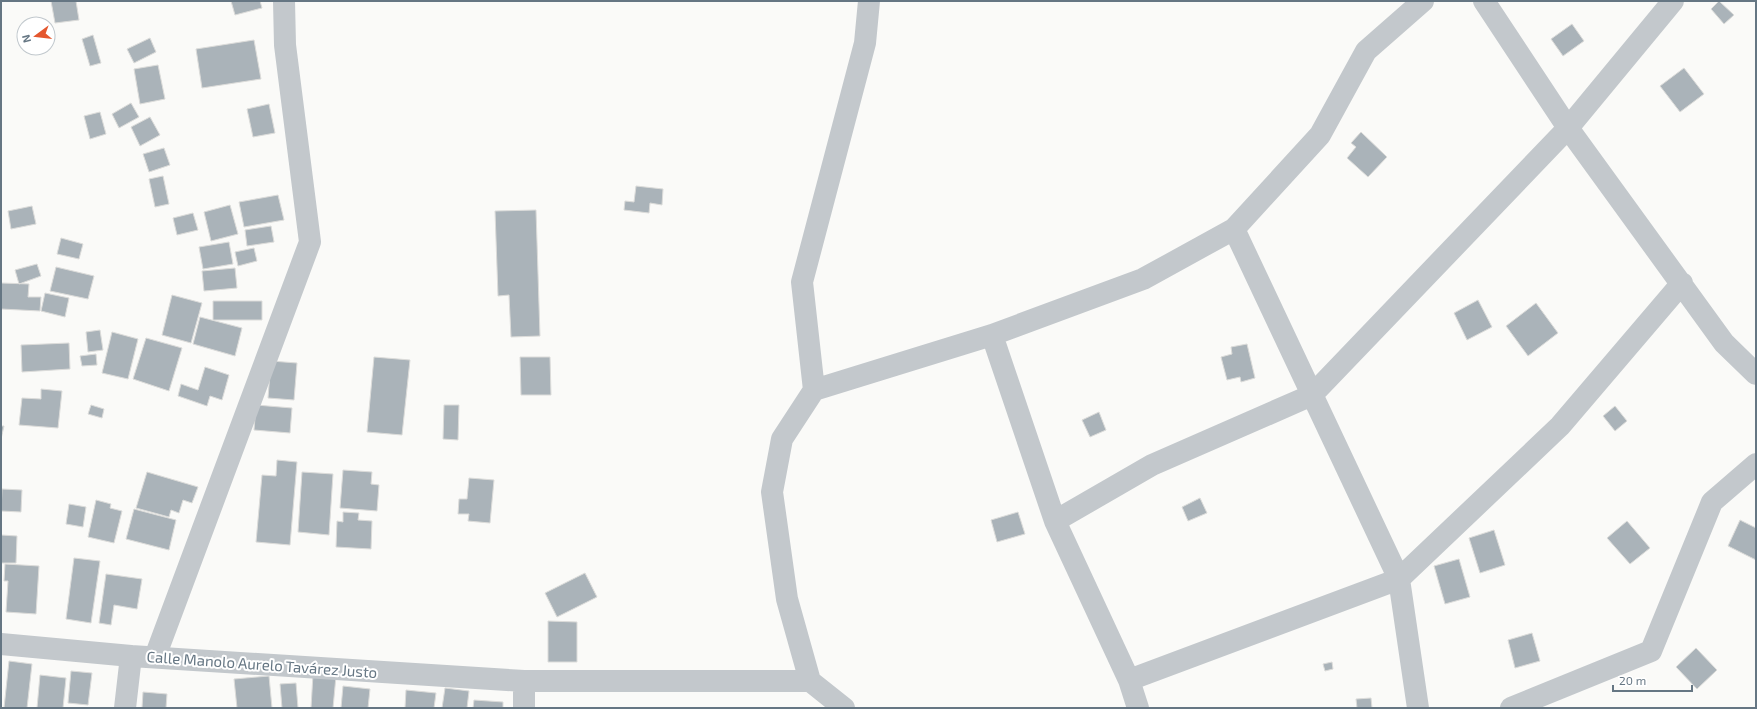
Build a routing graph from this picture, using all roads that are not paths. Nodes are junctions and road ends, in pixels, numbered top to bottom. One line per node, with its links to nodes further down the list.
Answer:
1 (284, 1): 18 (street)
2 (869, 1): 11 (street)
3 (1423, 1): 7 (street)
4 (1484, 1): 6 (street)
5 (1673, 1): 6 (street)
6 (1568, 128): 8 (street); 12 (street)
7 (1234, 229): 9 (street); 12 (street)
8 (1682, 283): 10 (street); 15 (street)
9 (992, 335): 11 (street); 14 (street)
10 (1756, 374)
11 (814, 390): 21 (street)
12 (1312, 395): 14 (street); 15 (street)
13 (1756, 464): 27 (street)
14 (1055, 521): 19 (street)
15 (1399, 579): 19 (street); 26 (street)
16 (1, 644): 17 (street, Calle Manolo Aurelo Tavárez Justo)
17 (131, 656): 18 (street, Calle Manolo Aurelo Tavárez Justo); 22 (street)
18 (155, 657): 20 (street, Calle Manolo Aurelo Tavárez Justo)
19 (1129, 680): 25 (street)
20 (524, 681): 21 (street, Calle Manolo Aurelo Tavárez Justo); 23 (street)
21 (810, 681): 24 (street)
22 (126, 708)
23 (524, 708)
24 (844, 708)
25 (1138, 708)
26 (1418, 708)
27 (1511, 708)

